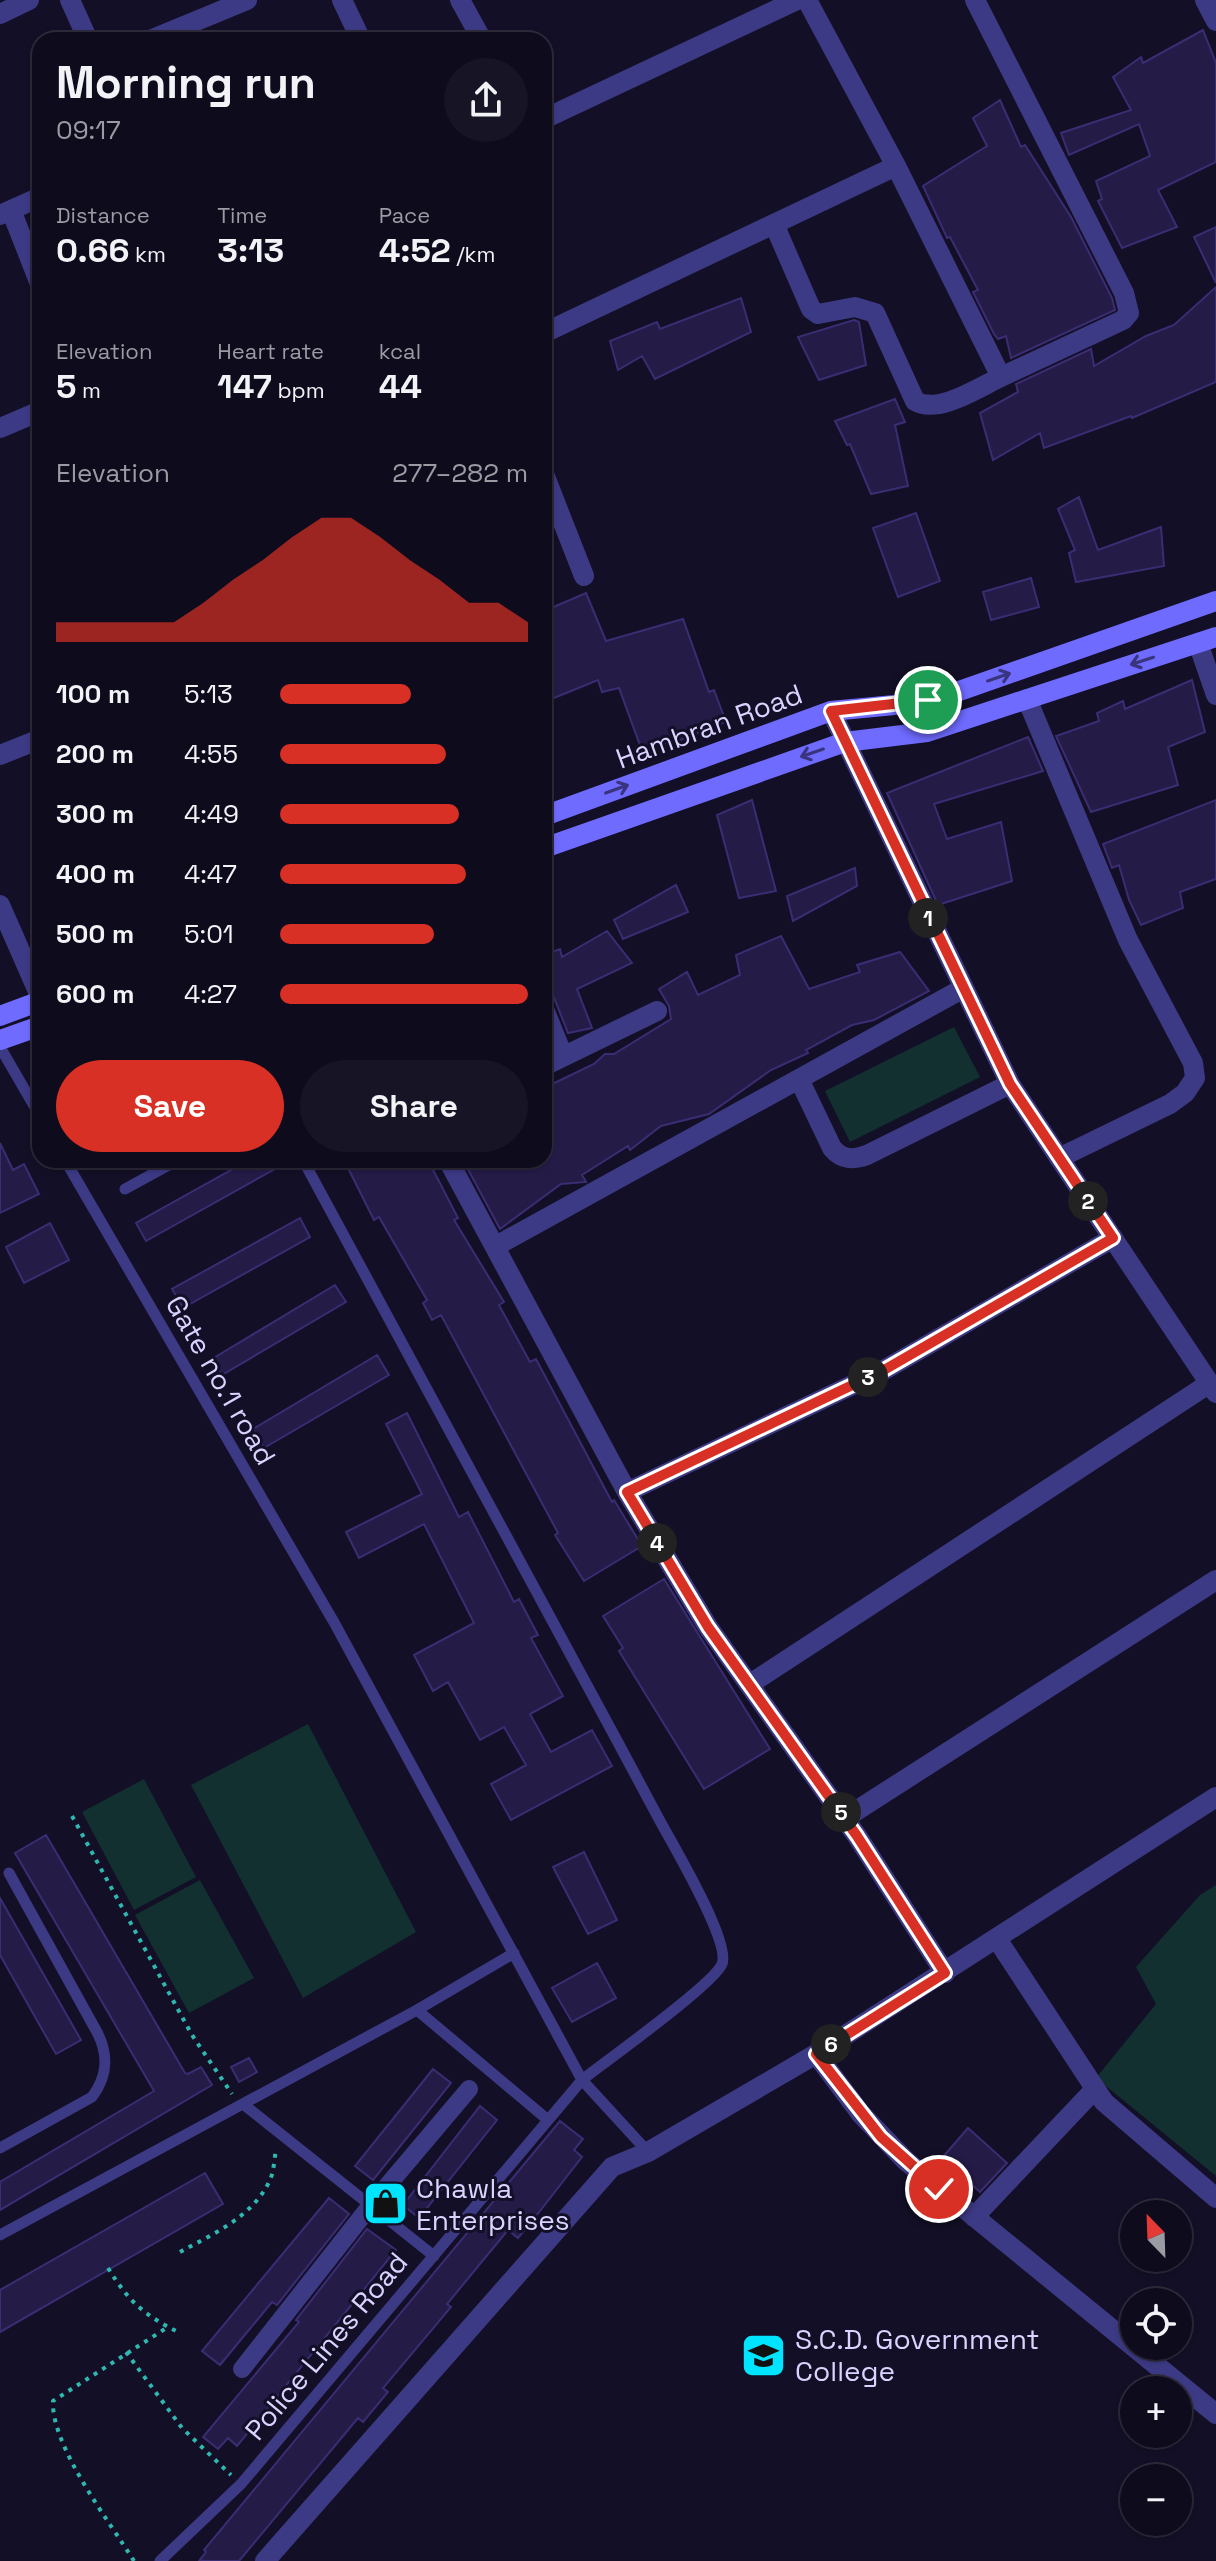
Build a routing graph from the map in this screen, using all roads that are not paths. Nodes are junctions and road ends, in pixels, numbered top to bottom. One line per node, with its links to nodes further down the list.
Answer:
1 (29, 0): 10 (street)
2 (70, 0): 12 (street)
3 (247, 0): 13 (street)
4 (342, 0): 14 (street)
5 (460, 0): 15 (street)
6 (797, 0): 16 (street)
7 (807, 0): 17 (street)
8 (975, 0): 23 (street)
9 (1205, 0): 11 (street)
10 (0, 14)
11 (1216, 21)
12 (84, 32)
13 (169, 32)
14 (355, 32)
15 (478, 32)
16 (552, 115)
17 (896, 166): 20 (street); 23 (street)
18 (32, 200): 19 (street)
19 (5, 212): 21 (street)
20 (774, 224): 22 (street); 23 (street)
21 (32, 268)
22 (552, 329)
23 (1001, 377)
24 (32, 414): 25 (street)
25 (0, 428)
26 (552, 494): 27 (street)
27 (584, 576)
28 (1216, 601): 32 (main road, Hambran Road, one-way to 28)
29 (1207, 640): 30 (street); 31 (main road, one-way to 31)
30 (1216, 695)
31 (1027, 699): 34 (main road); 53 (street)
32 (831, 711): 34 (street); 36 (main road, Hambran Road, one-way to 32)
33 (32, 742): 35 (street)
34 (845, 742): 37 (main road, one-way to 37); 40 (street)
35 (0, 755)
36 (552, 813)
37 (552, 845)
38 (0, 905): 39 (street)
39 (32, 979)
40 (962, 989): 50 (street); 51 (street)
41 (32, 1002): 43 (main road)
42 (657, 1011): 48 (street)
43 (0, 1016)
44 (32, 1029): 46 (main road)
45 (552, 1029): 48 (street)
46 (0, 1040)
47 (0, 1047): 52 (lane)
48 (563, 1056): 49 (street)
49 (552, 1062)
50 (799, 1079): 51 (street); 60 (street)
51 (1010, 1084): 53 (street)
52 (32, 1102)
53 (1059, 1158): 59 (street)
54 (70, 1168): 69 (lane, Gate no.1 road)
55 (163, 1168): 58 (lane)
56 (307, 1168): 73 (lane, Police Lines Road)
57 (452, 1168): 60 (street)
58 (125, 1189)
59 (1113, 1238): 61 (street); 62 (street)
60 (496, 1246): 62 (street)
61 (1213, 1388): 64 (street)
62 (627, 1492): 64 (street)
63 (1216, 1580): 66 (street)
64 (750, 1684): 66 (street)
65 (1216, 1797): 68 (street)
66 (845, 1818): 70 (street)
67 (9, 1873): 78 (lane)
68 (997, 1939): 70 (street); 75 (street)
69 (514, 1953): 71 (lane); 73 (lane, Gate no.1 road)
70 (945, 1973): 72 (street)
71 (417, 2010): 76 (lane); 77 (lane)
72 (816, 2054): 79 (street); 82 (street)
73 (582, 2080): 77 (lane, Police Lines Road); 79 (lane, Gate no.1 road)
74 (469, 2089): 81 (street)
75 (1094, 2090): 80 (street); 82 (street)
76 (243, 2104): 81 (lane); 83 (lane)
77 (548, 2120): 84 (lane, Police Lines Road)
78 (0, 2148)
79 (648, 2152): 88 (street)
80 (1216, 2198)
81 (371, 2205): 84 (lane); 85 (street)
82 (974, 2217): 86 (street)
83 (0, 2235)
84 (434, 2256): 87 (lane, Police Lines Road)
85 (242, 2369)
86 (1216, 2414)
87 (160, 2561)
88 (265, 2561)

